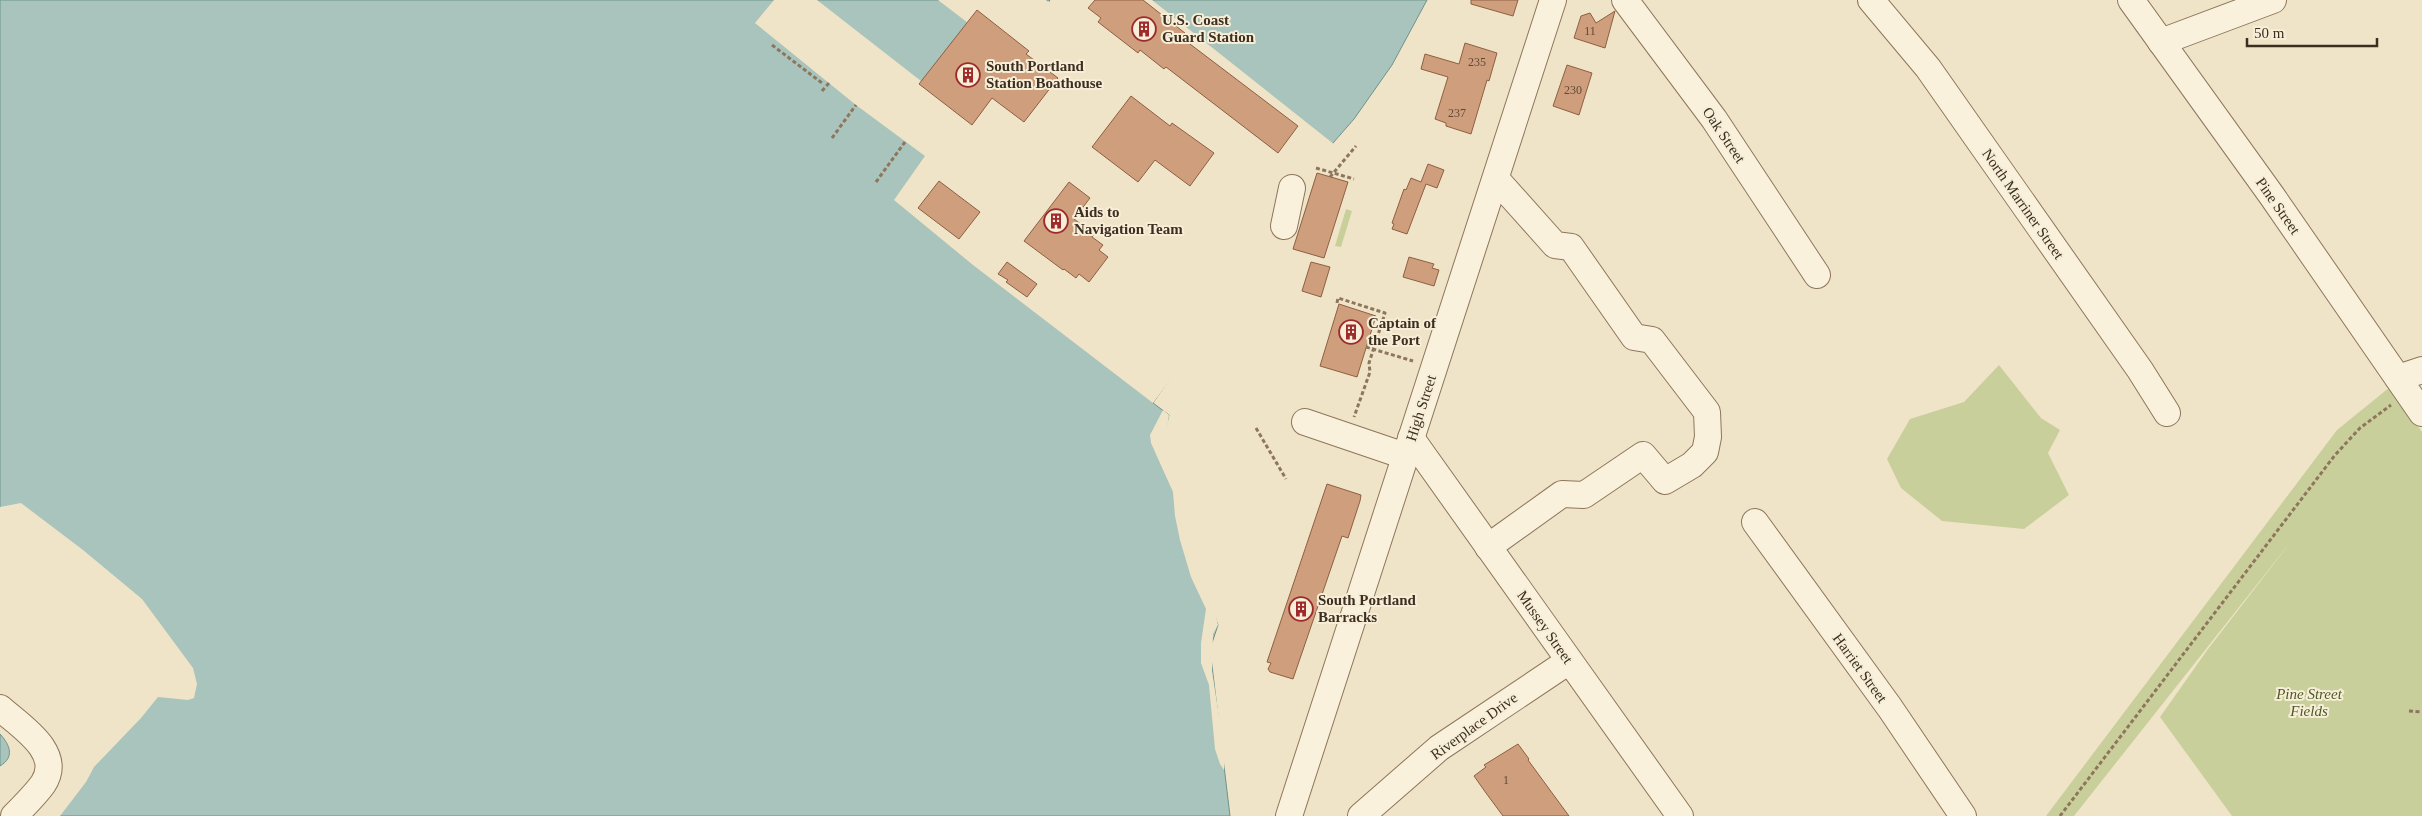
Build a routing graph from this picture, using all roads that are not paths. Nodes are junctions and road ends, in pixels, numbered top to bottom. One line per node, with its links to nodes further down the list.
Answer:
1 (1553, 0): 7 (street, High Street)
2 (1625, 0): 10 (street, Oak Street)
3 (1870, 0): 12 (street, North Marriner Street)
4 (2131, 0): 6 (street, Pine Street)
5 (2273, 0): 6 (street)
6 (2161, 42): 11 (street, Pine Street)
7 (1496, 179): 15 (street, High Street); 17 (street)
8 (1292, 188): 9 (street)
9 (1284, 226)
10 (1817, 276)
11 (2410, 374): 13 (street, Pine Street)
12 (2167, 413)
13 (2422, 413)
14 (1305, 422): 15 (street)
15 (1408, 447): 17 (street, Mussey Street); 21 (street, High Street)
16 (1755, 522): 24 (street, Harriet Street)
17 (1488, 547): 18 (street, Mussey Street)
18 (1569, 661): 22 (street, Riverplace Drive); 23 (street, Mussey Street)
19 (0, 708): 20 (street)
20 (14, 816)
21 (1288, 816)
22 (1361, 816)
23 (1680, 816)
24 (1962, 816)

